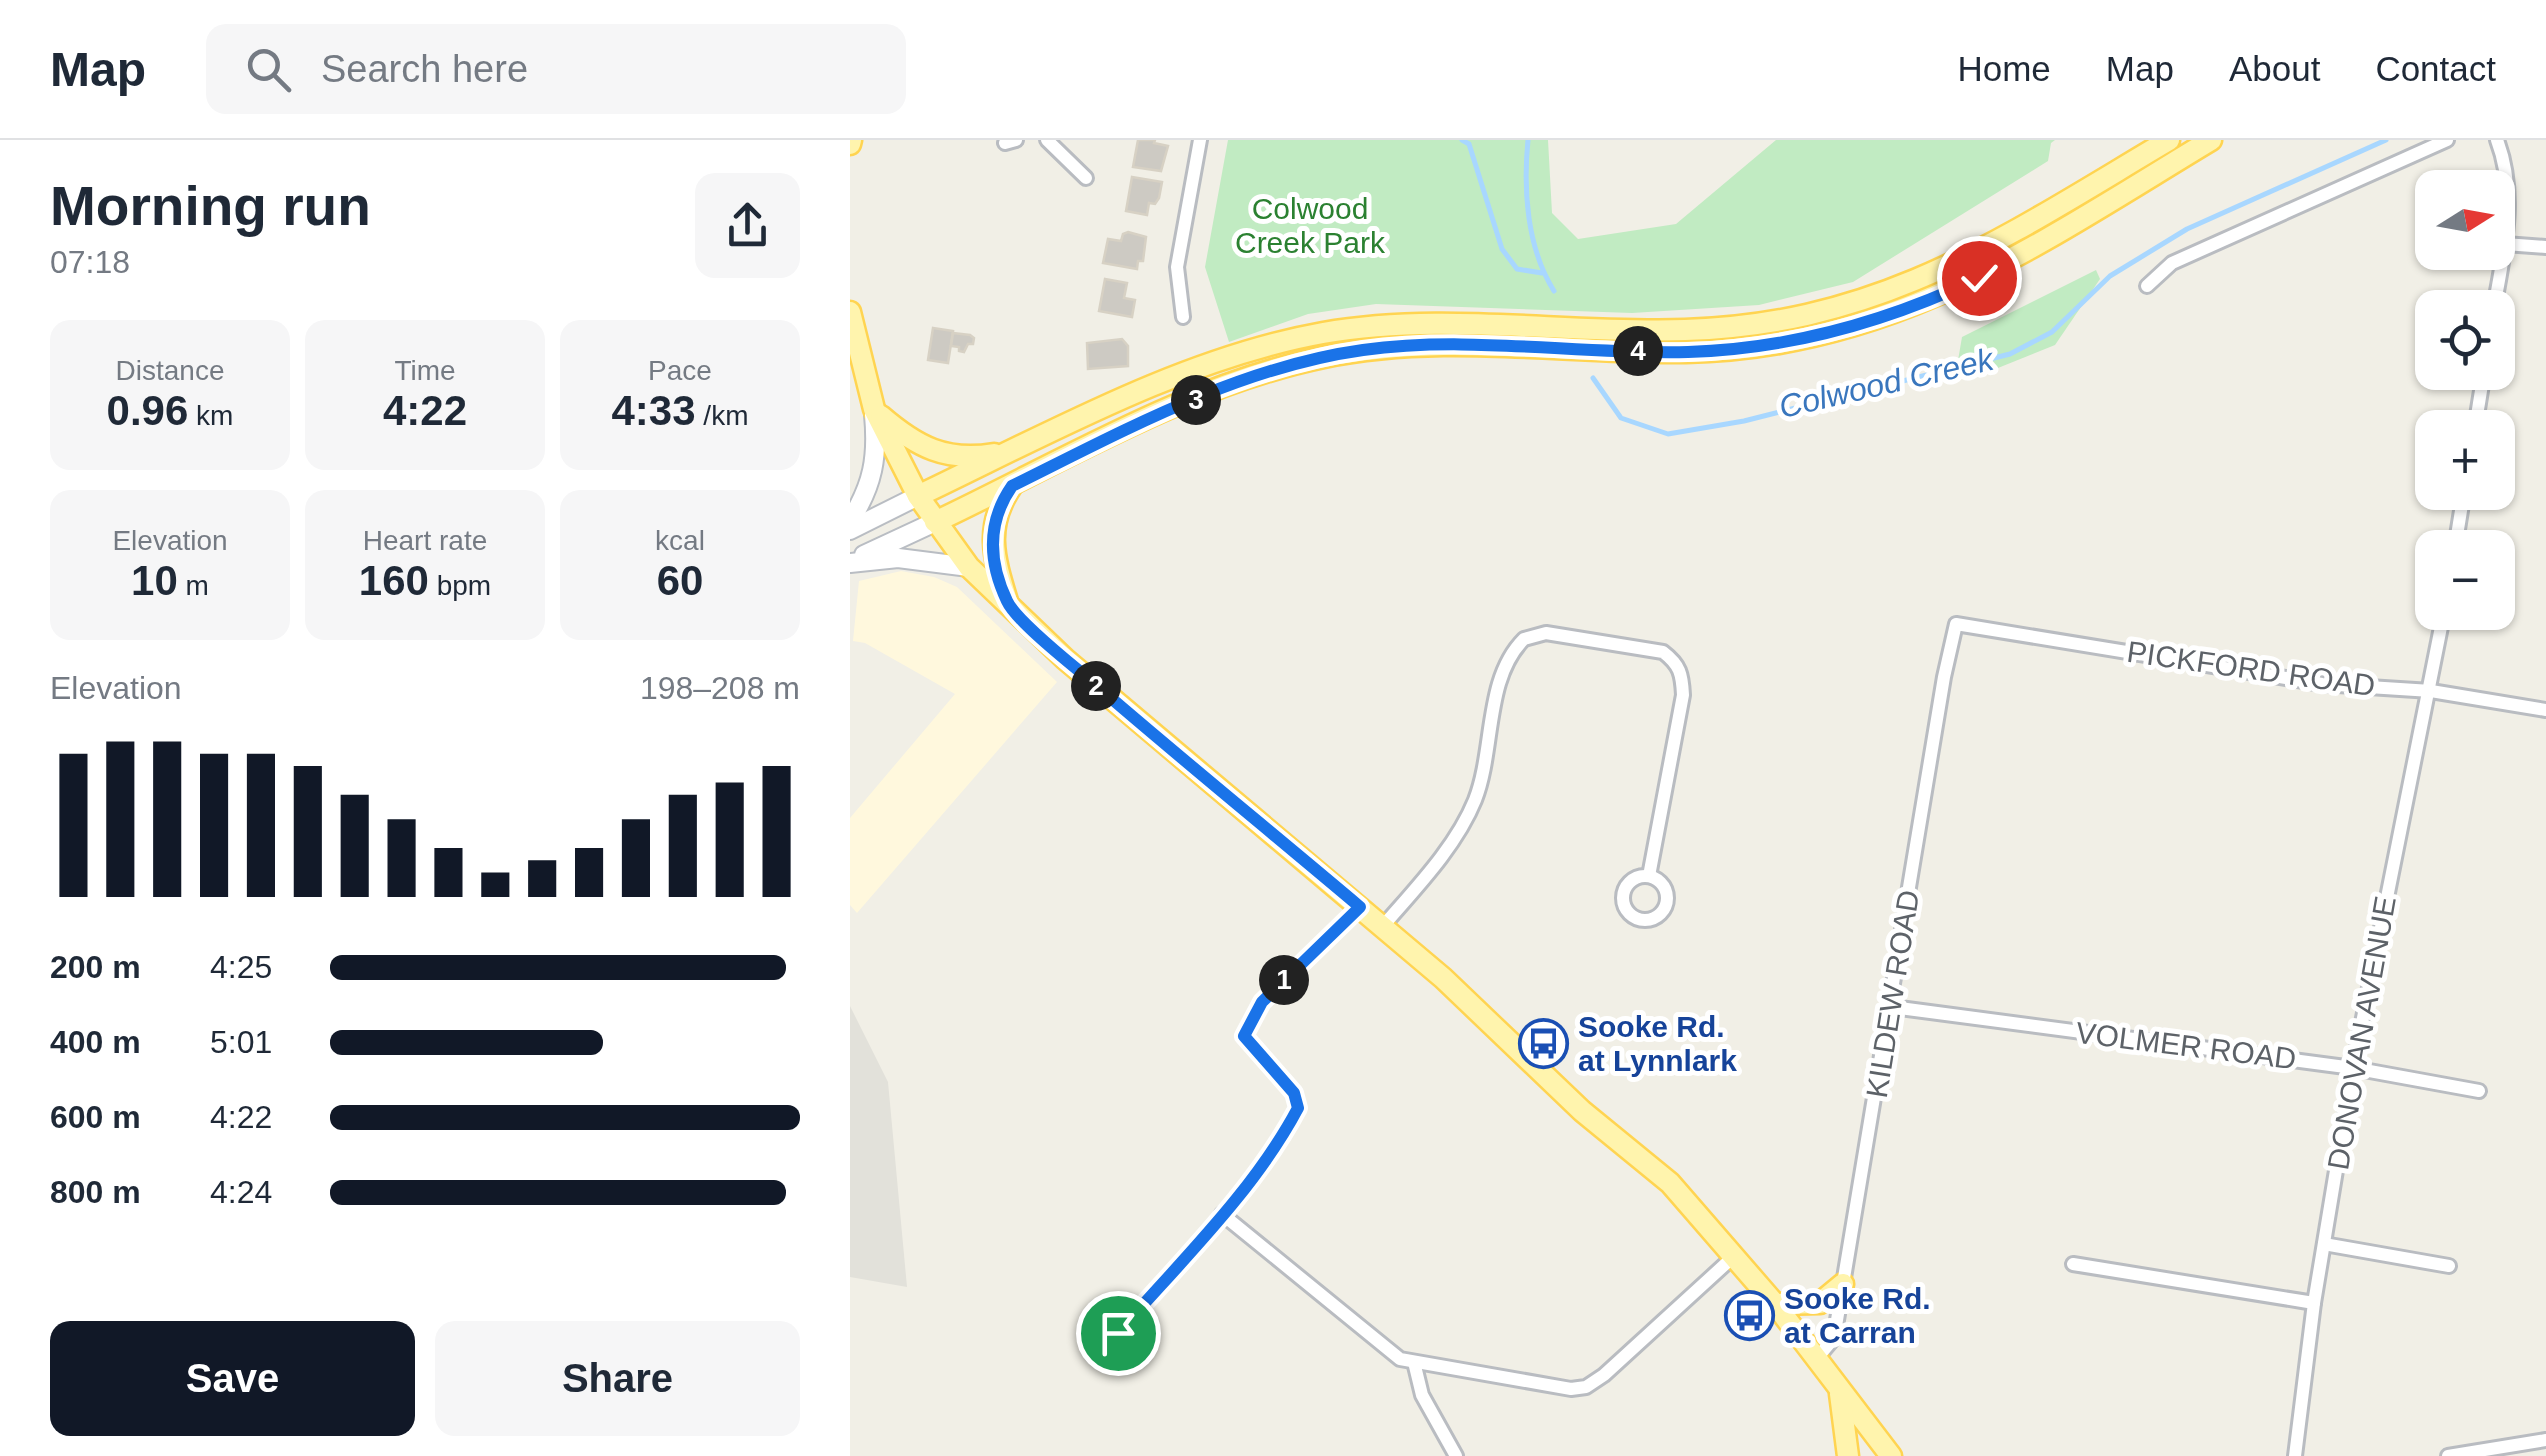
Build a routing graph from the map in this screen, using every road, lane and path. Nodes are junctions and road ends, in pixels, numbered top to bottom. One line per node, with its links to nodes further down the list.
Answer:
1 (1047, 140): 8 (street)
2 (1200, 140): 13 (street)
3 (2169, 140): 15 (main road)
4 (2211, 140): 16 (main road)
5 (2447, 140): 11 (street)
6 (2497, 140): 7 (street)
7 (2506, 170)
8 (1086, 178)
9 (2515, 245): 10 (street)
10 (2546, 247)
11 (2147, 286)
12 (850, 312): 14 (main road)
13 (1183, 317)
14 (874, 409): 15 (main road); 17 (main road); 18 (main road)
15 (1025, 446): 17 (main road)
16 (1012, 486): 19 (main road); 23 (main road)
17 (918, 496): 19 (main road); 20 (main road)
18 (850, 521)
19 (935, 522): 21 (main road); 22 (main road)
20 (850, 530)
21 (850, 562): 22 (main road)
22 (969, 567): 23 (main road)
23 (1008, 604): 29 (main road)
24 (1956, 624): 26 (street, PICKFORD ROAD); 31 (street, KILDEW ROAD)
25 (2441, 630): 26 (street, DONOVAN AVENUE)
26 (2432, 691): 27 (street, PICKFORD ROAD); 32 (street, DONOVAN AVENUE)
27 (2546, 710)
28 (1649, 876): 30 (street)
29 (1360, 907): 30 (main road); 34 (street)
30 (1383, 926): 36 (main road)
31 (1892, 1008): 32 (street, VOLMER ROAD); 39 (street, KILDEW ROAD)
32 (2353, 1068): 33 (street, VOLMER ROAD); 35 (street, DONOVAN AVENUE)
33 (2479, 1092)
34 (1222, 1214): 42 (street); 44 (street)
35 (2324, 1244): 38 (street); 40 (street, DONOVAN AVENUE)
36 (1732, 1258): 41 (main road); 44 (street)
37 (2073, 1264): 40 (street)
38 (2450, 1266)
39 (1842, 1284): 41 (main road); 43 (street, KILDEW ROAD)
40 (2314, 1303): 50 (street, DONOVAN AVENUE)
41 (1775, 1304): 43 (main road)
42 (1118, 1333)
43 (1817, 1358): 45 (main road)
44 (1414, 1362): 47 (street)
45 (1838, 1387): 48 (main road); 49 (main road)
46 (2546, 1440): 51 (street)
47 (1456, 1456)
48 (1848, 1456)
49 (1891, 1456)
50 (2294, 1456)
51 (2448, 1456)

